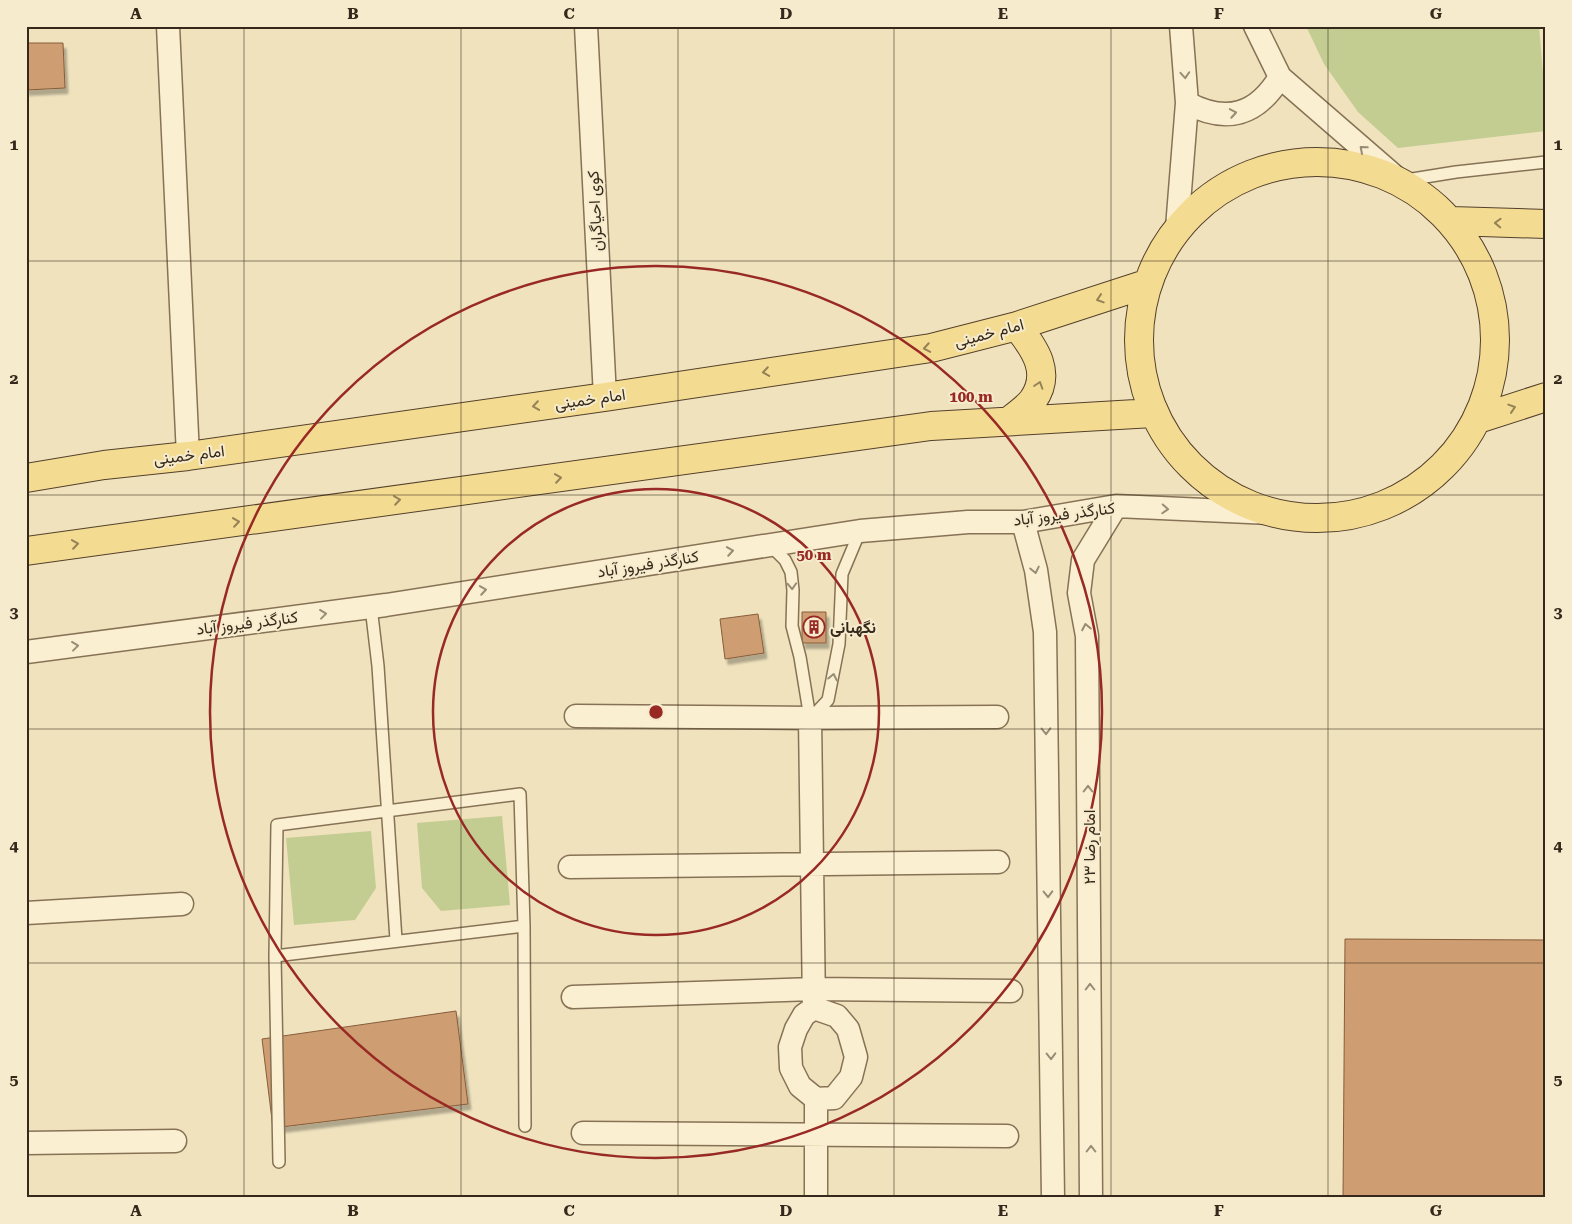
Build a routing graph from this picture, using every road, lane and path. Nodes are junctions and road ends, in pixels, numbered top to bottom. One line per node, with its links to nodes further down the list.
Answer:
1 (168, 26): 19 (street)
2 (586, 26): 14 (street, کوی احیاگران)
3 (1181, 26): 6 (street, one-way to 6)
4 (1256, 26): 5 (street)
5 (1280, 76): 6 (street, one-way to 5); 8 (street, one-way to 5)
6 (1187, 103): 11 (street)
7 (1546, 162): 8 (lane)
8 (1400, 181): 9 (main road); 11 (main road)
9 (1451, 221): 10 (main road, one-way to 9); 17 (main road)
10 (1546, 224)
11 (1177, 228): 12 (main road)
12 (1146, 284): 13 (main road, امام خمینی, one-way to 13); 16 (main road)
13 (1017, 326): 14 (main road, امام خمینی, one-way to 14); 18 (main road, one-way to 13)
14 (605, 397): 19 (main road, امام خمینی, one-way to 19)
15 (1546, 397): 17 (main road, one-way to 15)
16 (1153, 413): 18 (main road); 22 (main road)
17 (1478, 419): 22 (main road)
18 (1009, 421): 26 (main road, one-way to 18)
19 (188, 456): 20 (main road, امام خمینی)
20 (26, 478)
21 (1116, 506): 22 (street, کنارگذر فیروز آباد, one-way to 22); 23 (street, کنارگذر فیروز آباد); 54 (street, امام رضا ۲۳, one-way to 21)
22 (1271, 513)
23 (1023, 522): 24 (street, کنارگذر فیروز آباد); 53 (street, one-way to 53)
24 (860, 531): 25 (street, کنارگذر فیروز آباد); 31 (lane, one-way to 24)
25 (770, 545): 27 (street, کنارگذر فیروز آباد, one-way to 25); 31 (lane, one-way to 31)
26 (26, 551)
27 (370, 607): 28 (street, کنارگذر فیروز آباد, one-way to 27); 32 (lane)
28 (26, 652)
29 (576, 716): 31 (street)
30 (997, 717): 31 (street)
31 (810, 718): 34 (street)
32 (387, 810): 38 (lane); 39 (lane); 40 (lane)
33 (998, 862): 34 (street)
34 (812, 864): 35 (street); 43 (street)
35 (570, 867)
36 (182, 904): 37 (street)
37 (26, 913)
38 (524, 926): 39 (lane); 45 (lane)
39 (396, 940): 40 (lane)
40 (274, 956): 51 (lane)
41 (1011, 991): 43 (street)
42 (573, 997): 43 (street)
43 (814, 998): 44 (street); 44 (street)
44 (816, 1099): 47 (street)
45 (525, 1126)
46 (583, 1133): 47 (street)
47 (816, 1135): 48 (street); 52 (street)
48 (1007, 1136)
49 (175, 1141): 50 (street)
50 (26, 1143)
51 (278, 1162)
52 (816, 1198)
53 (1052, 1198)
54 (1091, 1198)

